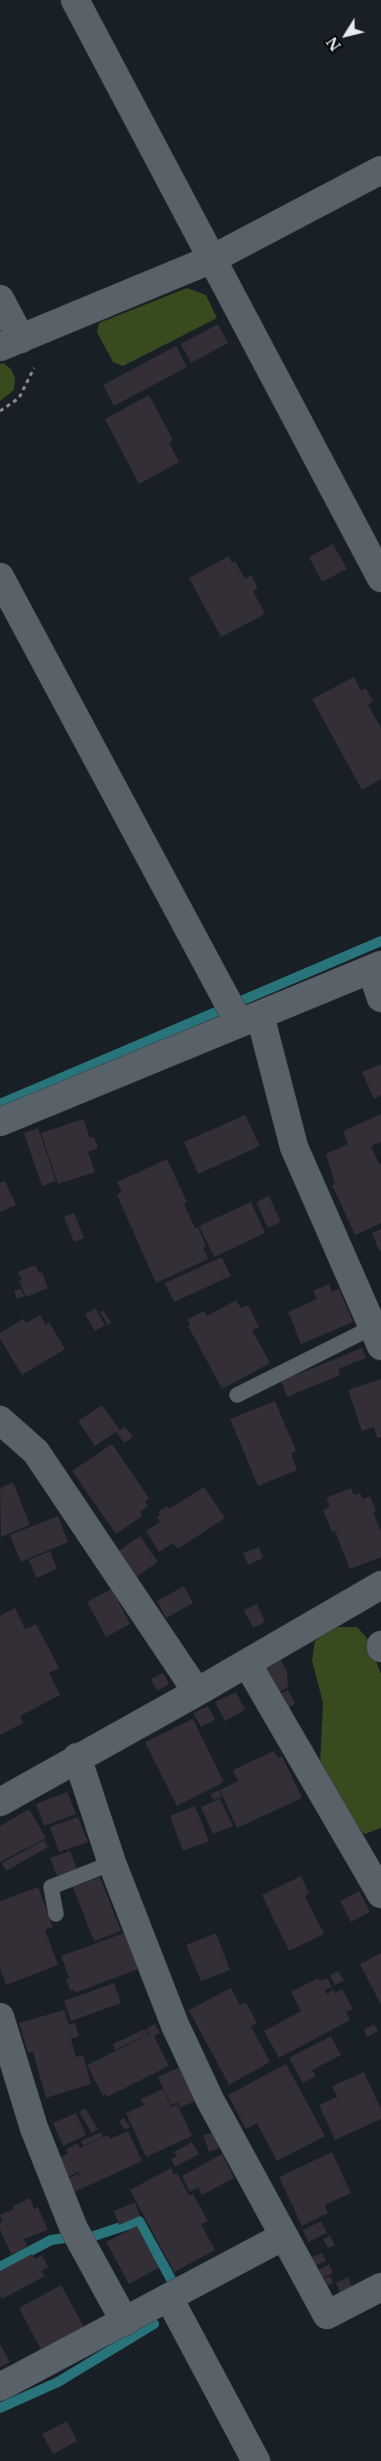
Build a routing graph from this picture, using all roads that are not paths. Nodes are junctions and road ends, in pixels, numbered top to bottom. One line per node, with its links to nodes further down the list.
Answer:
1 (75, 0): 3 (street)
2 (381, 170): 3 (street)
3 (212, 260): 5 (street); 7 (street)
4 (0, 299): 5 (street)
5 (10, 343)
6 (0, 577): 10 (street)
7 (381, 578)
8 (376, 967): 9 (street); 10 (street)
9 (381, 998)
10 (249, 1019): 11 (street); 12 (street)
11 (0, 1122)
12 (378, 1334): 13 (lane)
13 (237, 1395)
14 (0, 1420): 17 (street)
15 (381, 1585): 16 (street)
16 (247, 1663): 17 (street); 21 (street)
17 (197, 1692): 18 (street)
18 (77, 1757): 19 (street); 20 (street)
19 (0, 1802)
20 (112, 1863): 22 (lane); 24 (street)
21 (381, 1894)
22 (56, 1914)
23 (0, 2016): 27 (street)
24 (284, 2236): 25 (street); 26 (street)
25 (381, 2287)
26 (169, 2298): 27 (street); 29 (street)
27 (125, 2322): 28 (street)
28 (0, 2387)
29 (256, 2461)

